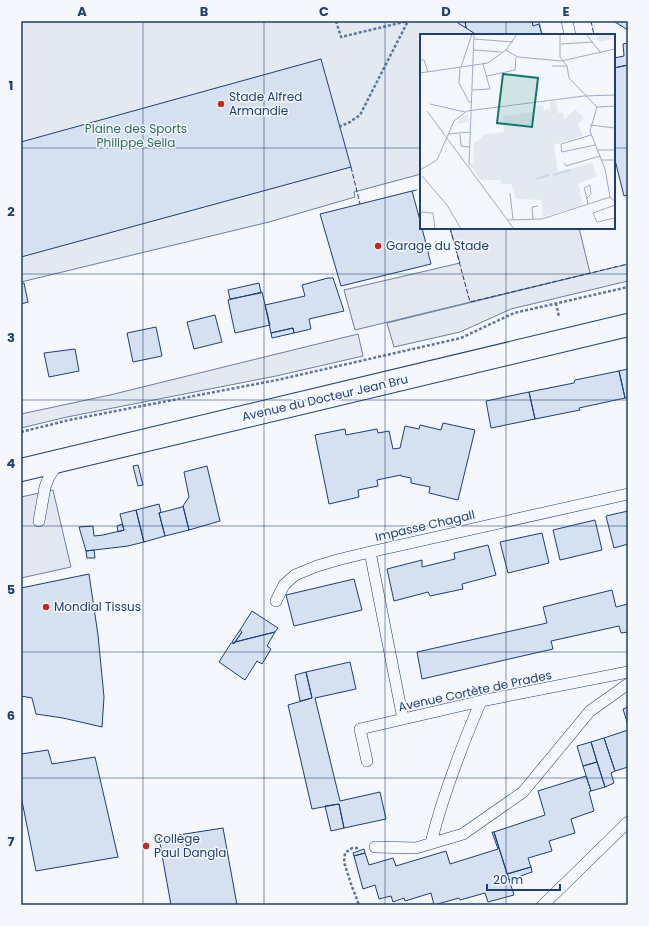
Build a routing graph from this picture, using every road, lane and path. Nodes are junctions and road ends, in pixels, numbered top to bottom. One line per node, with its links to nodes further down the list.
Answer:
1 (336, 21): 2 (path)
2 (408, 21): 5 (path)
3 (567, 21): 4 (lane)
4 (570, 34)
5 (339, 127)
6 (628, 287): 7 (path)
7 (556, 303): 8 (path); 10 (path)
8 (560, 321)
9 (628, 325): 11 (main road, Avenue du Docteur Jean Bru)
10 (21, 432)
11 (59, 461): 12 (main road, Avenue du Docteur Jean Bru); 14 (lane)
12 (21, 470)
13 (628, 494): 15 (lane, Impasse Chagall)
14 (39, 521)
15 (370, 552): 16 (lane); 20 (lane, Impasse Chagall)
16 (276, 601)
17 (628, 672): 19 (lane, Avenue Cortète de Prades)
18 (628, 684): 23 (lane)
19 (481, 701): 20 (lane, Avenue Cortète de Prades); 23 (lane)
20 (403, 719): 21 (lane, Avenue Cortète de Prades)
21 (367, 761)
22 (628, 822): 26 (lane)
23 (431, 843): 24 (lane)
24 (375, 847): 25 (path)
25 (359, 905)
26 (543, 905)

